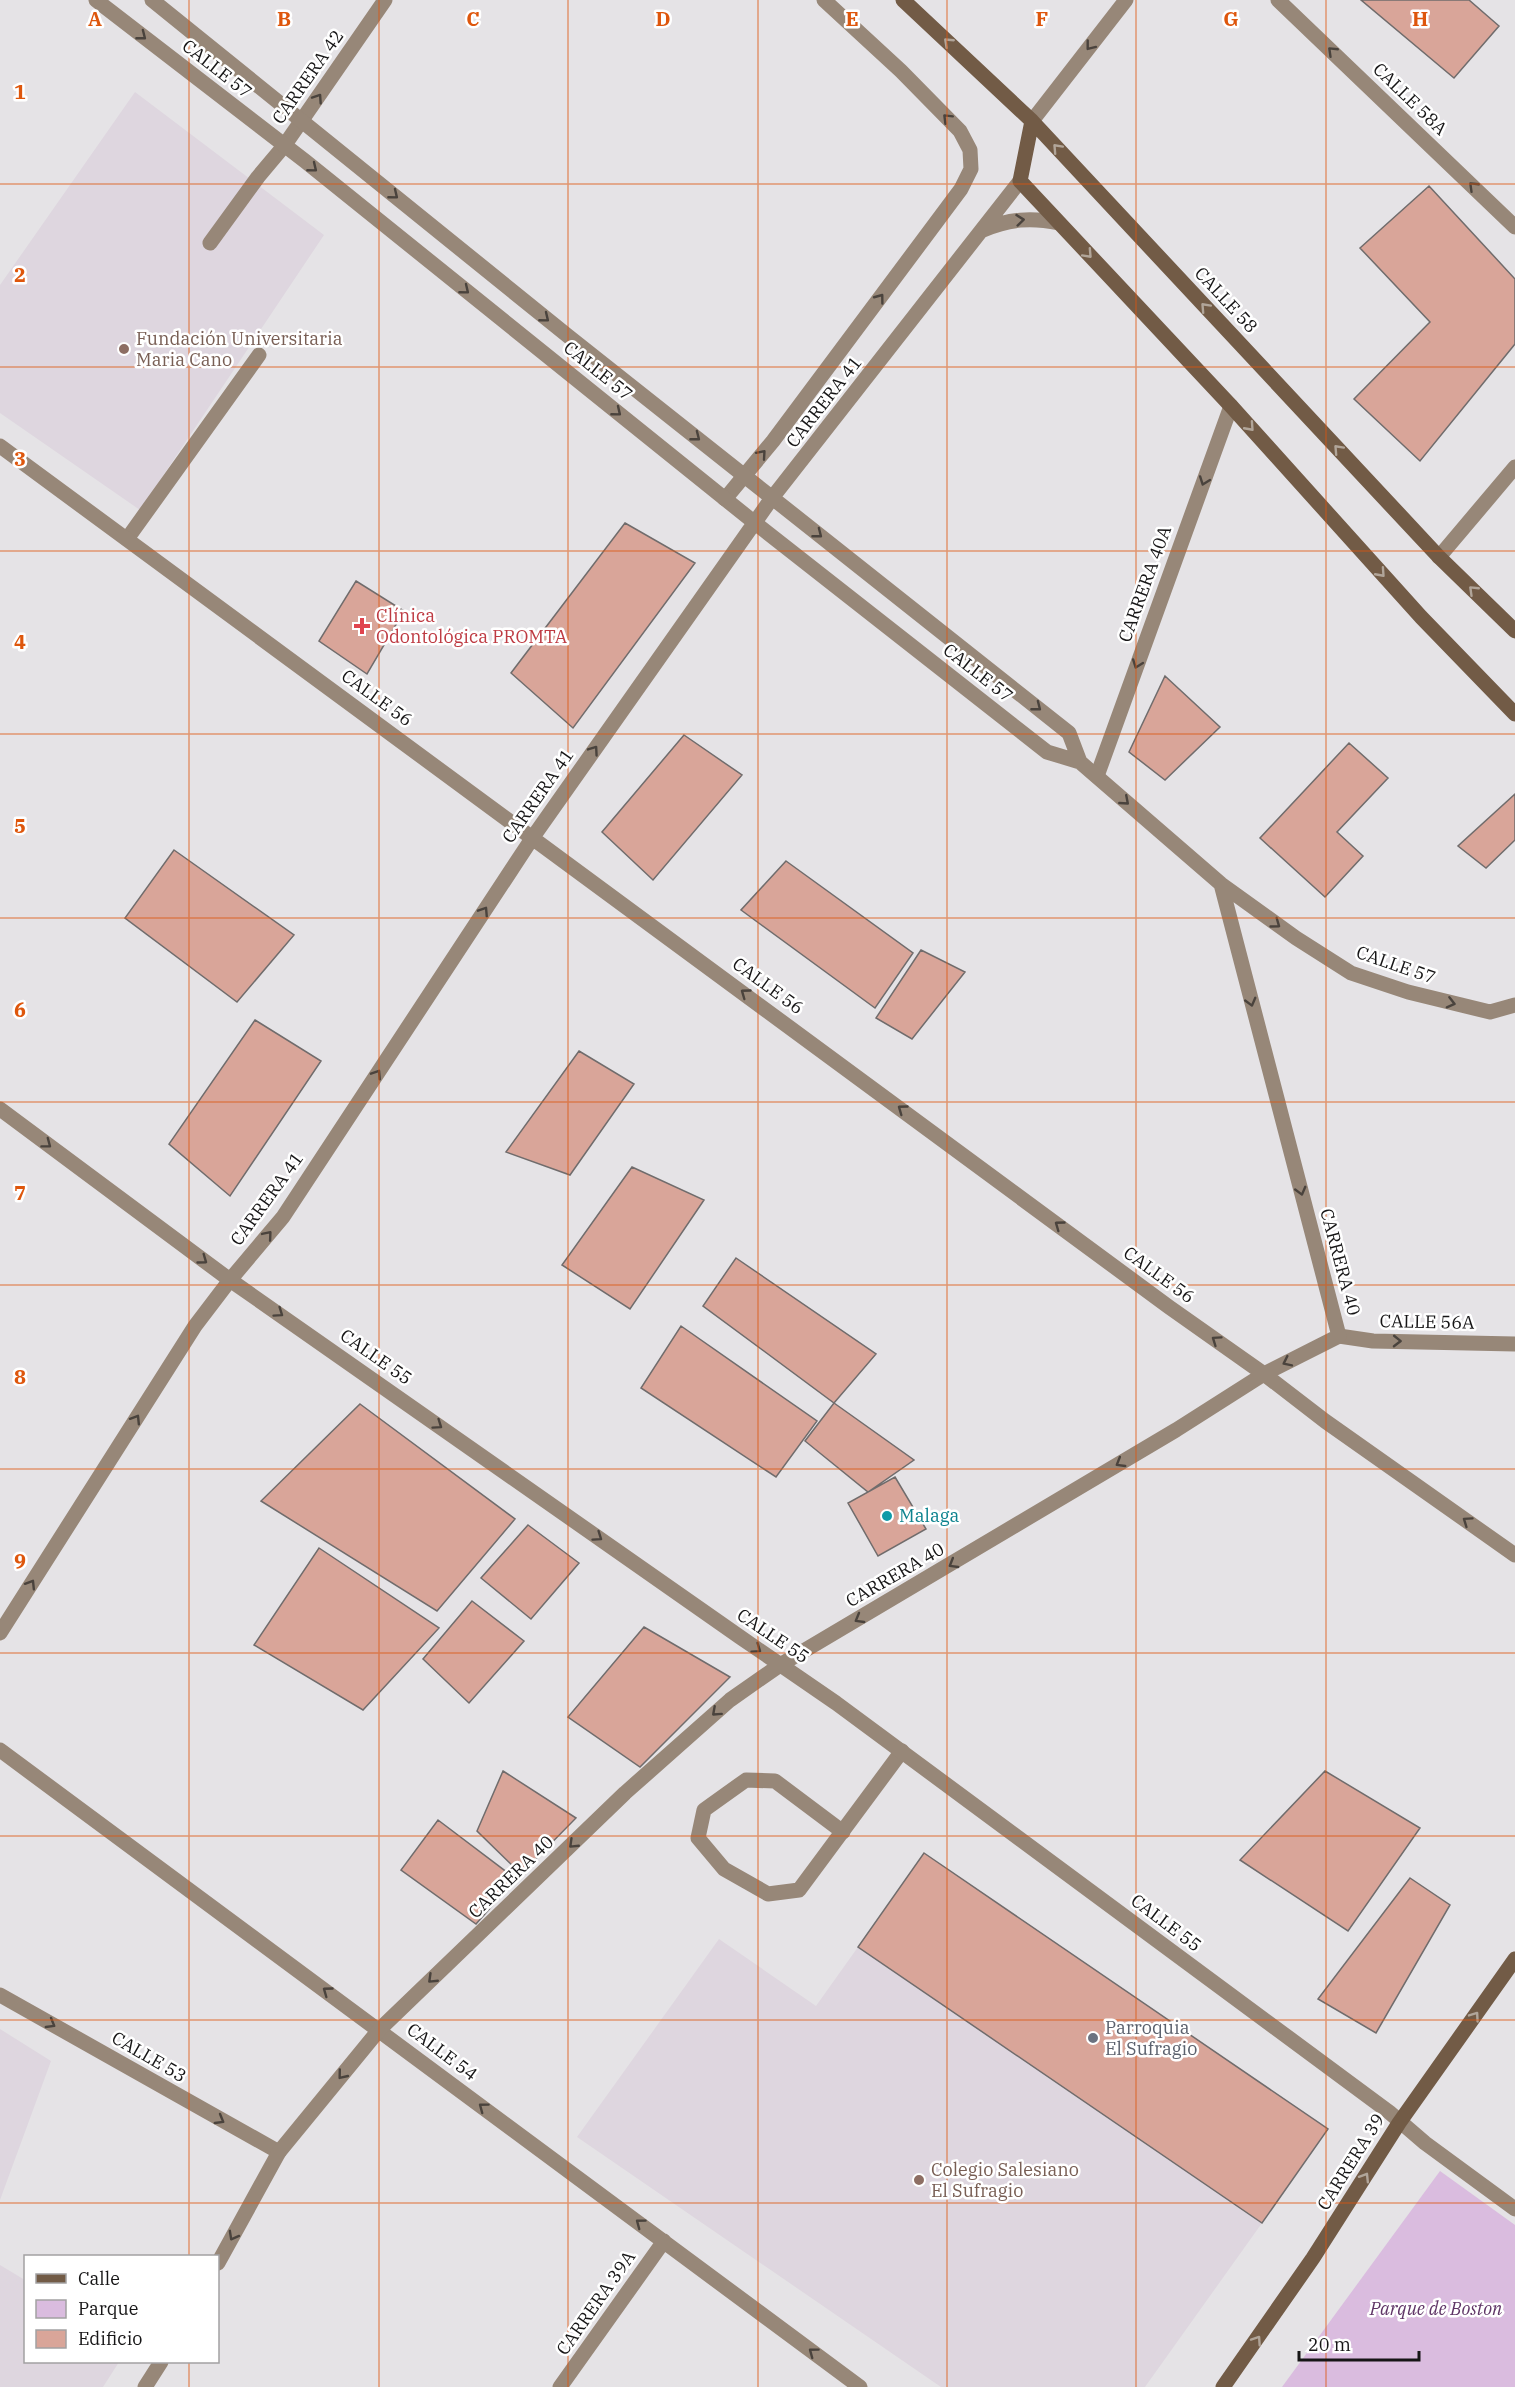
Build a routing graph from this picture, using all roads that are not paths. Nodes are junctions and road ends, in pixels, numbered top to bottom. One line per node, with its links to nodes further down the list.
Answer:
1 (96, 0): 10 (street, CALLE 57, one-way to 10)
2 (152, 0): 8 (street, CALLE 57)
3 (385, 0): 8 (street, CARRERA 42, one-way to 3)
4 (824, 0): 20 (street, CARRERA 41, one-way to 4)
5 (903, 0): 9 (main road, CALLE 58, one-way to 5)
6 (1126, 0): 9 (street, CARRERA 41, one-way to 9)
7 (1278, 0): 13 (street, CALLE 58A, one-way to 7)
8 (302, 121): 10 (street, CARRERA 42); 20 (street, CALLE 57, one-way to 20)
9 (1032, 121): 11 (main road, CARRERA 41); 25 (main road, CALLE 58, one-way to 9)
10 (284, 146): 15 (street, CARRERA 42); 22 (street, CALLE 57, one-way to 22)
11 (1020, 181): 12 (main road); 14 (street, CARRERA 41)
12 (1059, 223): 14 (street, one-way to 12); 17 (main road, one-way to 17)
13 (1515, 227)
14 (982, 230): 21 (street, CARRERA 41)
15 (210, 243)
16 (259, 356): 24 (street)
17 (1232, 406): 27 (main road, one-way to 27); 29 (street, CARRERA 40A, one-way to 29)
18 (0, 446): 24 (street, CALLE 56)
19 (1515, 467): 25 (street)
20 (744, 474): 21 (street, CALLE 57); 22 (street, CARRERA 41)
21 (772, 498): 23 (street, CARRERA 41); 28 (street, CALLE 57, one-way to 28)
22 (725, 499): 23 (street, CALLE 57)
23 (755, 523): 28 (street, CALLE 57); 30 (street, CARRERA 41, one-way to 23)
24 (127, 539): 30 (street, CALLE 56)
25 (1439, 557): 26 (main road, CALLE 58, one-way to 25)
26 (1515, 631)
27 (1515, 714)
28 (1080, 762): 29 (street, CALLE 57)
29 (1096, 776): 31 (street, CALLE 57, one-way to 31)
30 (533, 837): 34 (street, CARRERA 41, one-way to 30); 37 (street, CALLE 56, one-way to 30)
31 (1221, 884): 32 (street, CALLE 57, one-way to 32); 35 (street, CARRERA 40, one-way to 35)
32 (1515, 1005)
33 (0, 1109): 34 (street, CALLE 55, one-way to 34)
34 (230, 1280): 39 (street, CARRERA 41, one-way to 34); 40 (street, CALLE 55, one-way to 40)
35 (1339, 1336): 36 (street, CALLE 56A, one-way to 36); 37 (street, CARRERA 40, one-way to 37)
36 (1515, 1344)
37 (1264, 1374): 38 (street, CALLE 56, one-way to 37); 40 (street, CARRERA 40, one-way to 40)
38 (1515, 1555)
39 (0, 1633)
40 (780, 1665): 42 (street, CALLE 55); 46 (street, CARRERA 40, one-way to 46)
41 (0, 1750): 46 (street, CALLE 54, one-way to 41)
42 (902, 1751): 43 (street); 47 (street, CALLE 55)
43 (843, 1832): 43 (street)
44 (1515, 1959): 47 (main road, CARRERA 39, one-way to 44)
45 (0, 1995): 48 (street, CALLE 53, one-way to 48)
46 (379, 2030): 48 (street, CARRERA 40, one-way to 48); 50 (street, CALLE 54, one-way to 46)
47 (1399, 2122): 49 (street, CALLE 55); 56 (main road, CARRERA 39, one-way to 47)
48 (279, 2152): 51 (street, CARRERA 40, one-way to 51)
49 (1515, 2209)
50 (664, 2241): 54 (street, CARRERA 39A); 55 (street, CALLE 54, one-way to 50)
51 (219, 2261)
52 (160, 2363): 53 (street)
53 (145, 2387)
54 (560, 2387)
55 (860, 2387)
56 (1223, 2387)

